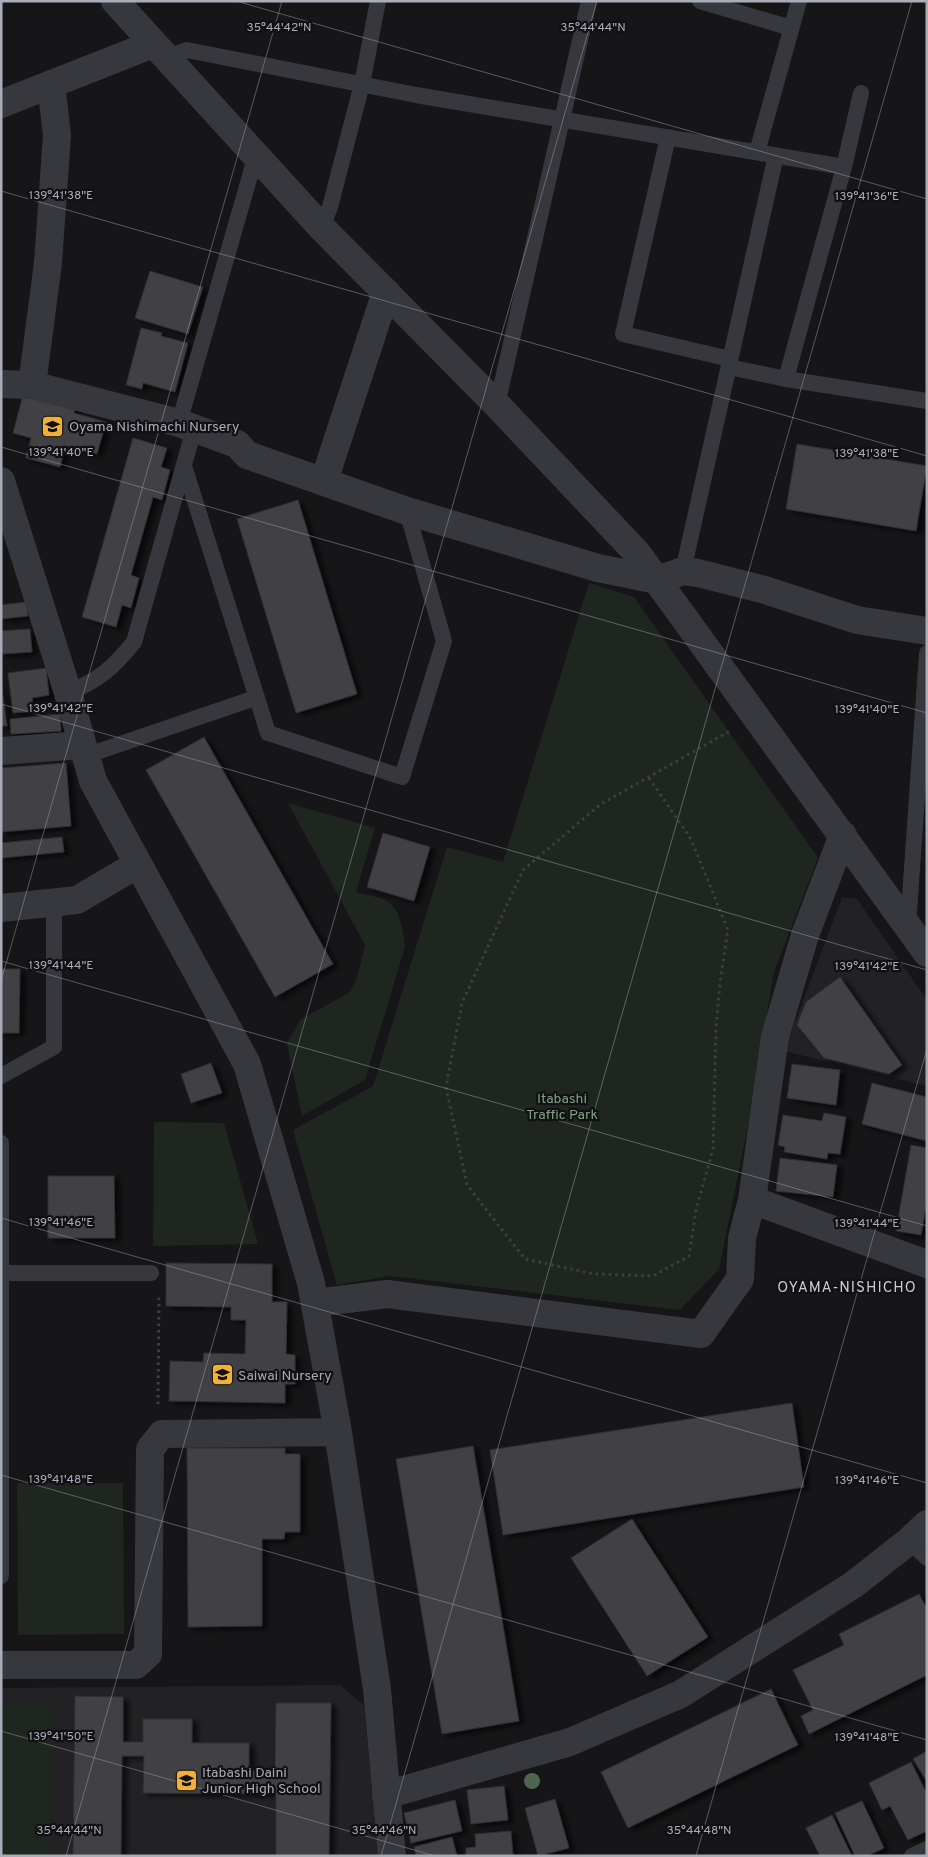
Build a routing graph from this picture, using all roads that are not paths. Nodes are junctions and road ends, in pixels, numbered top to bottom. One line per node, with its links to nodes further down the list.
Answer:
1 (115, 1): 7 (street)
2 (378, 1): 9 (lane)
3 (588, 1): 12 (lane)
4 (700, 1): 6 (lane)
5 (799, 1): 6 (lane)
6 (791, 28): 14 (lane)
7 (160, 51): 8 (street); 9 (lane); 16 (street)
8 (51, 84): 11 (street); 23 (street)
9 (362, 84): 12 (lane); 18 (lane)
10 (861, 94): 17 (lane)
11 (1, 104)
12 (562, 119): 13 (lane); 25 (lane)
13 (668, 138): 14 (lane); 20 (lane)
14 (757, 152): 15 (lane)
15 (776, 155): 17 (lane); 20 (lane)
16 (256, 156): 18 (street); 26 (lane)
17 (844, 167): 21 (lane)
18 (322, 228): 19 (street)
19 (386, 292): 25 (street); 29 (street)
20 (729, 363): 21 (lane); 31 (lane)
21 (786, 379): 24 (lane)
22 (1, 384): 23 (street)
23 (32, 385): 26 (street)
24 (927, 401)
25 (497, 404): 32 (street)
26 (187, 426): 27 (lane); 29 (street)
27 (184, 466): 35 (lane); 36 (lane)
28 (1, 481): 35 (street)
29 (324, 482): 30 (street)
30 (407, 511): 32 (street); 36 (lane)
31 (683, 571): 32 (street); 33 (street)
32 (657, 580): 39 (street)
33 (927, 631)
34 (927, 653): 43 (lane)
35 (68, 693): 38 (street)
36 (255, 698): 38 (lane)
37 (1, 751): 38 (street)
38 (83, 751): 40 (street)
39 (842, 835): 43 (street); 47 (street)
40 (138, 864): 41 (street); 51 (street)
41 (54, 904): 42 (street); 45 (lane)
42 (1, 908)
43 (908, 926): 44 (street)
44 (927, 953)
45 (1, 1076)
46 (1, 1143): 49 (lane)
47 (752, 1200): 48 (street); 51 (street)
48 (927, 1264)
49 (2, 1272): 50 (lane); 54 (lane)
50 (151, 1273)
51 (315, 1303): 52 (street)
52 (338, 1432): 55 (street); 56 (street)
53 (921, 1541): 56 (street)
54 (1, 1576)
55 (1, 1665)
56 (386, 1795): 58 (street)
57 (927, 1849): 59 (lane)
58 (392, 1856)
59 (912, 1856)

